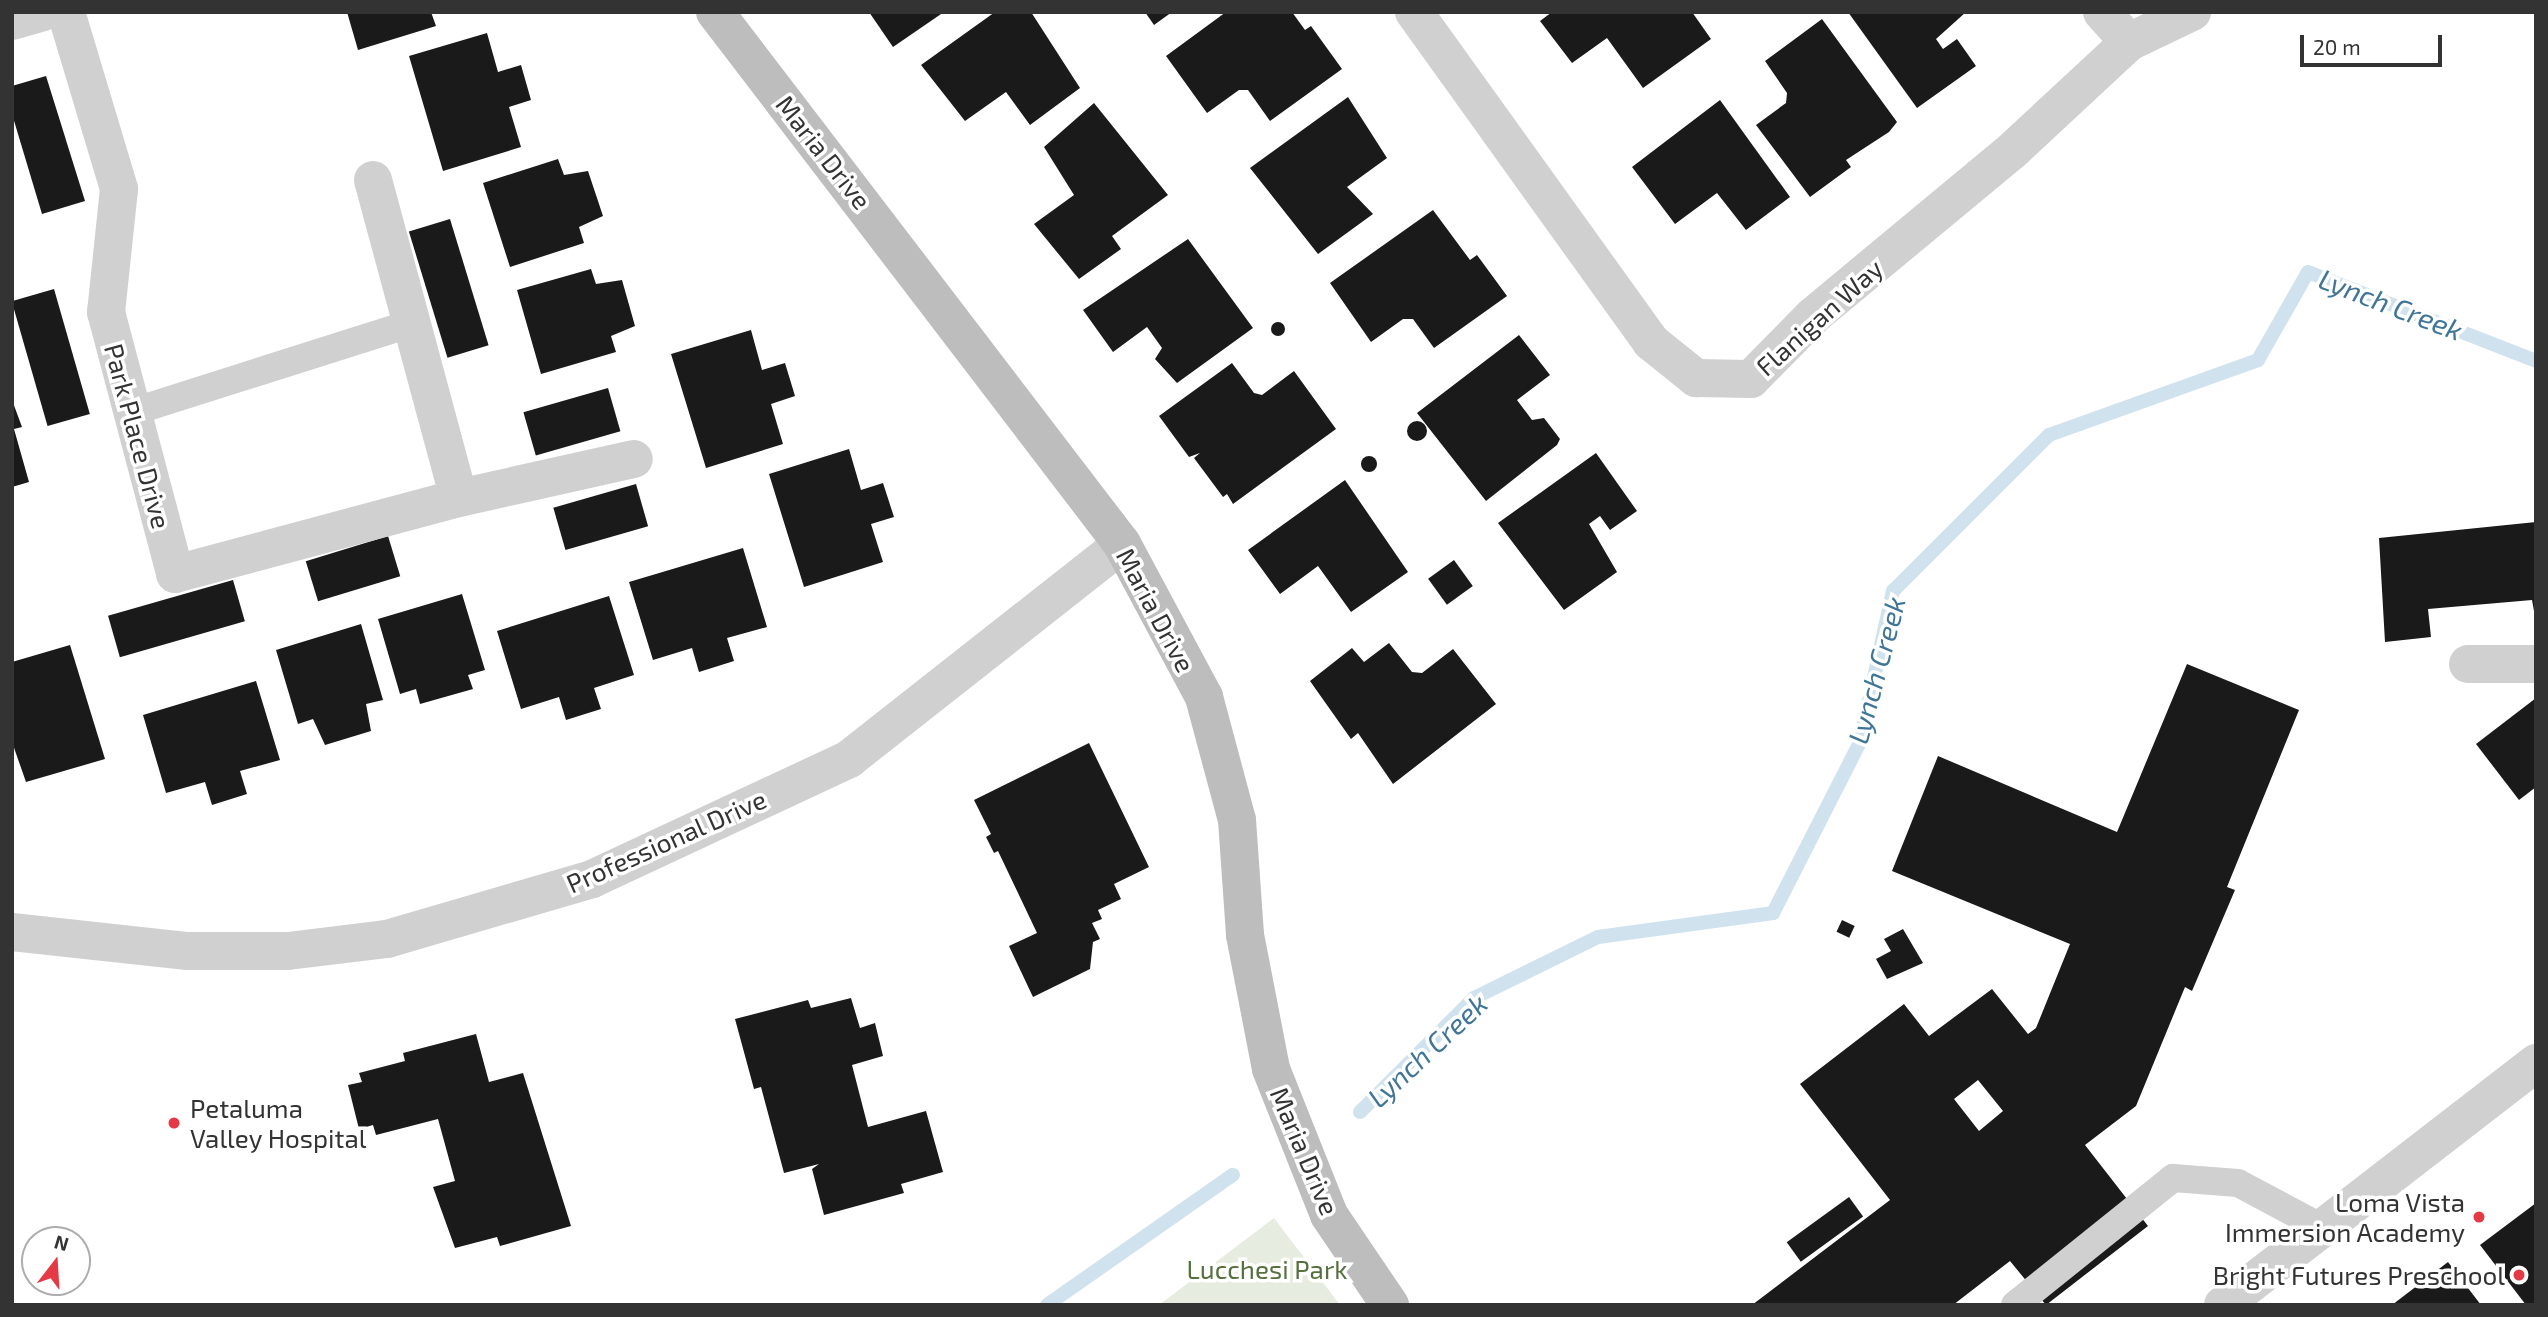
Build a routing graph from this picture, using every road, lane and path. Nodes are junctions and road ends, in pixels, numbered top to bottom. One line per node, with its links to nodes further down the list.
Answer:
1 (43, 12): 7 (street)
2 (66, 12): 11 (street, Park Place Drive)
3 (715, 12): 14 (street, Maria Drive)
4 (1414, 12): 8 (street, Flanigan Way)
5 (2102, 12): 8 (street)
6 (2192, 12): 8 (street, Flanigan Way)
7 (12, 21)
8 (2129, 42)
9 (373, 180): 10 (street)
10 (412, 323): 11 (lane); 13 (street)
11 (132, 412): 13 (street, Park Place Drive)
12 (634, 459): 13 (street, Park Place Drive)
13 (459, 498)
14 (1122, 544): 17 (street, Professional Drive); 20 (street, Maria Drive)
15 (2468, 664): 16 (street)
16 (2536, 664)
17 (12, 932)
18 (2536, 1063): 19 (street)
19 (2324, 1229): 21 (lane); 22 (street)
20 (1390, 1305)
21 (2015, 1305)
22 (2222, 1305)

